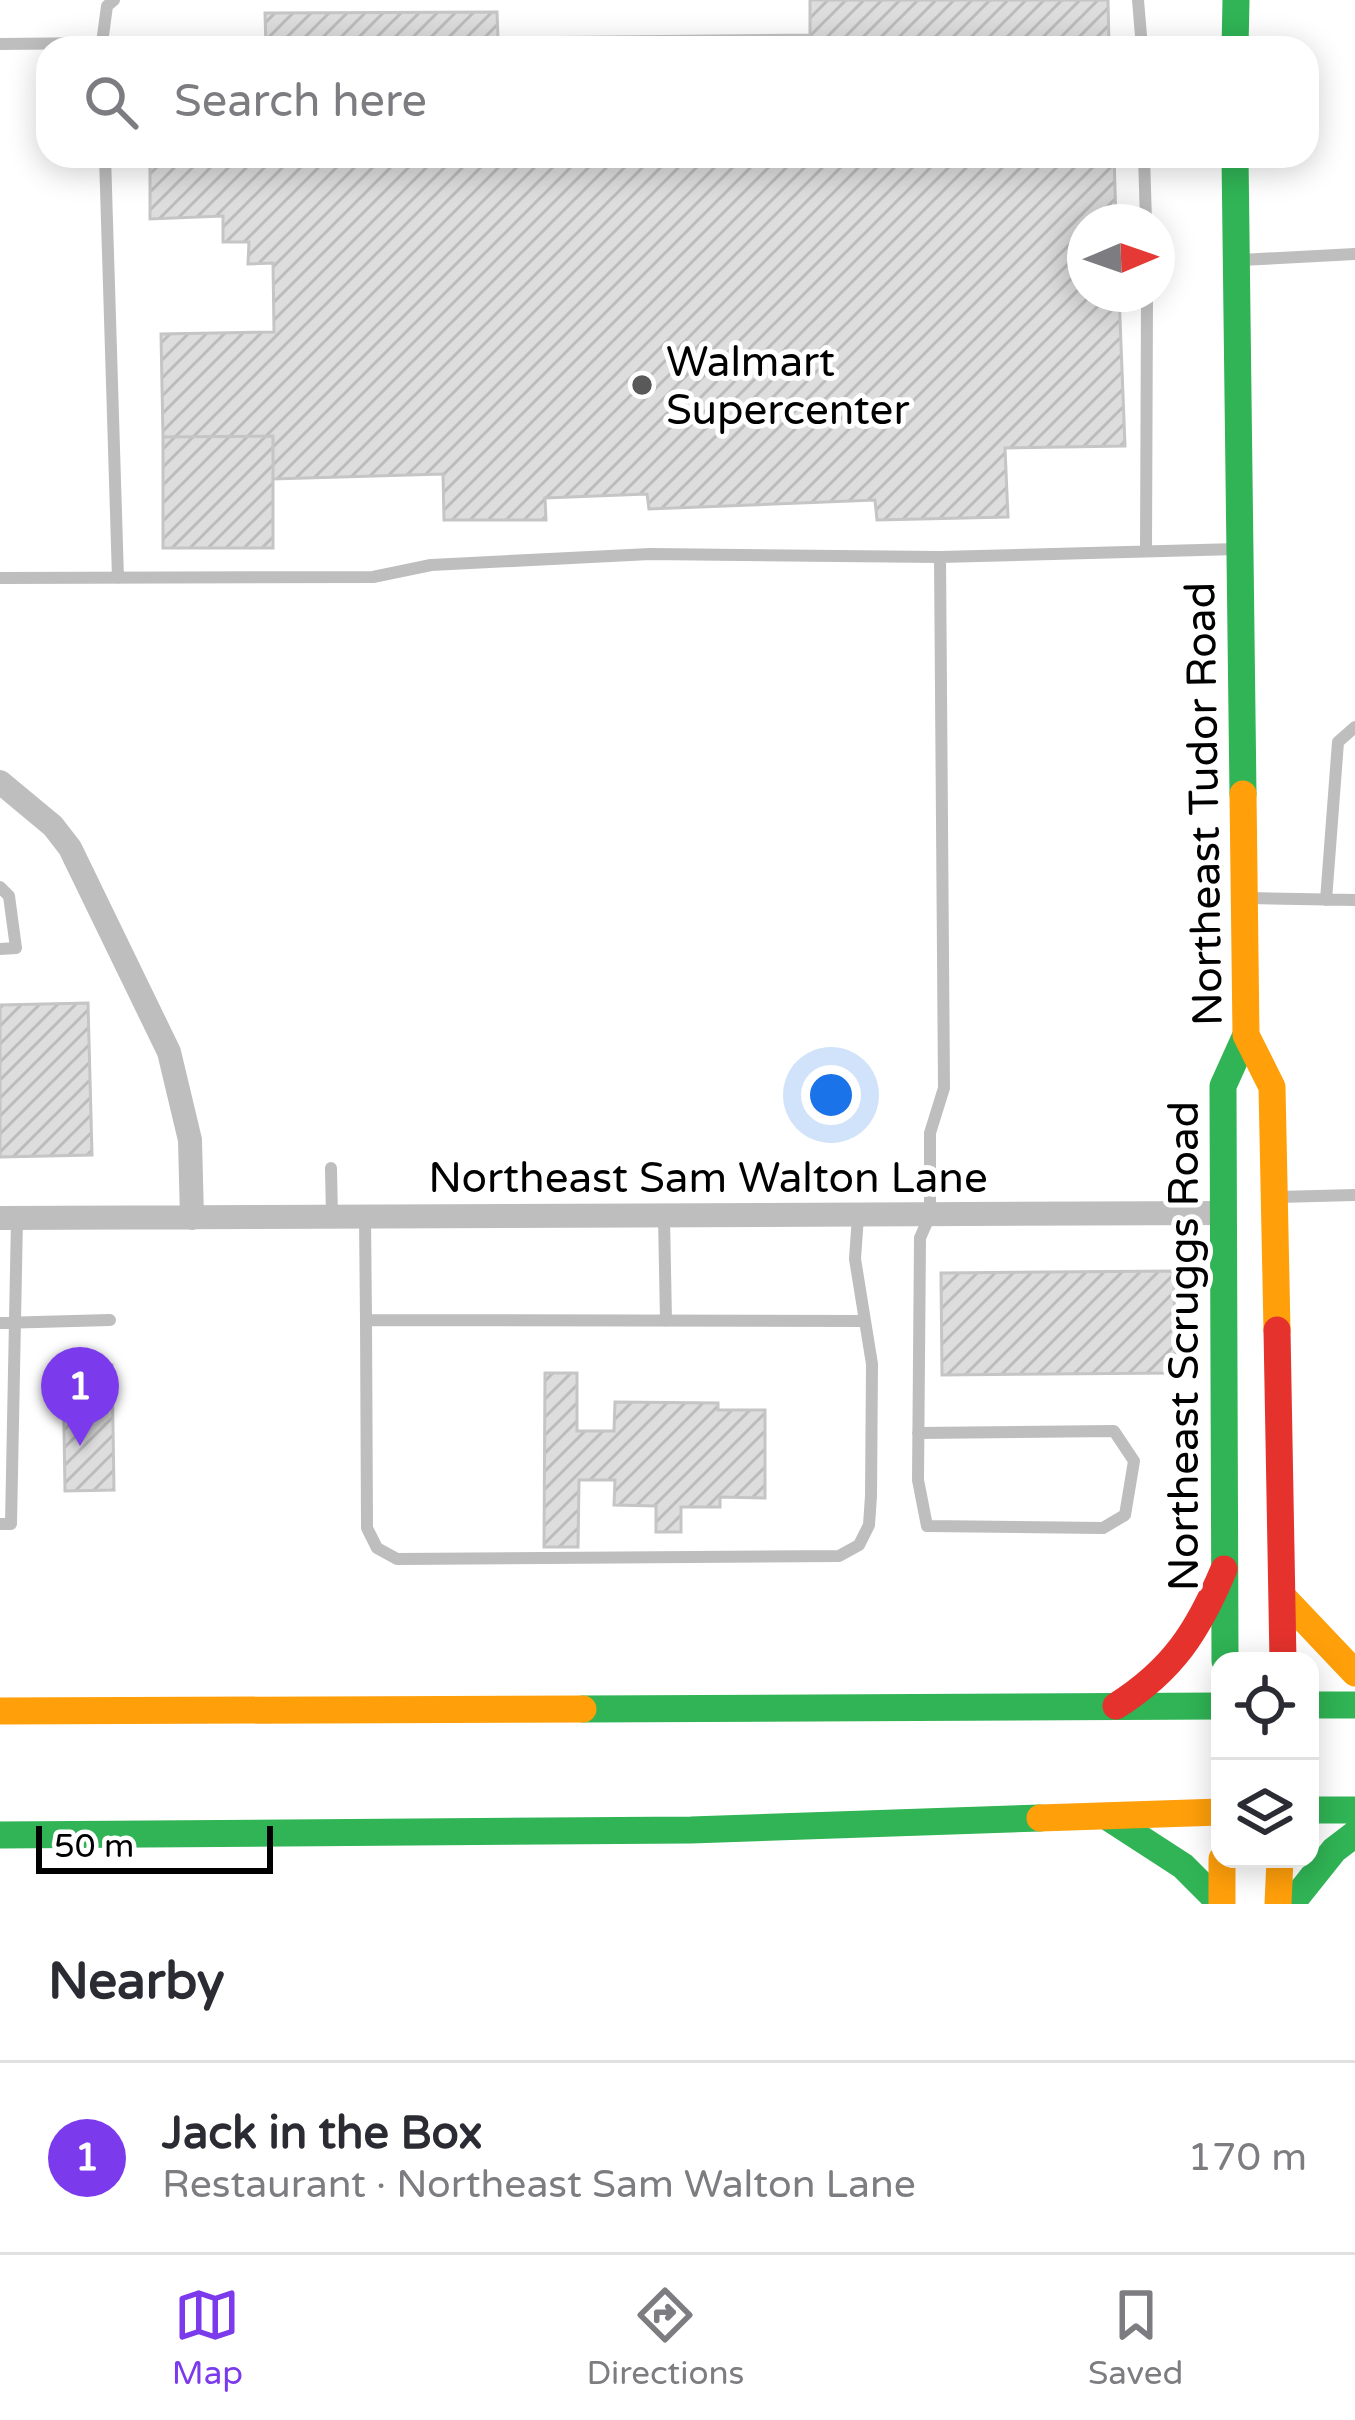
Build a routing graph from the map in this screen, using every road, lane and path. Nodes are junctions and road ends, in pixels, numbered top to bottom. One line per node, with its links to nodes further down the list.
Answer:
1 (114, 0): 4 (lane)
2 (1138, 0): 5 (lane)
3 (1236, 0): 6 (main road)
4 (103, 36)
5 (1141, 36)
6 (1235, 36)
7 (0, 44): 8 (lane)
8 (36, 44)
9 (106, 168): 20 (lane)
10 (1144, 168): 12 (lane)
11 (1235, 168): 14 (main road, Northeast Tudor Road)
12 (1145, 204)
13 (1355, 254): 14 (lane)
14 (1234, 260): 16 (main road, Northeast Tudor Road)
15 (1147, 312): 17 (lane)
16 (1238, 549): 17 (lane); 24 (main road, Northeast Tudor Road)
17 (1146, 551): 18 (lane)
18 (940, 557): 20 (lane); 36 (lane)
19 (0, 578): 20 (lane)
20 (118, 578)
21 (1355, 727): 25 (lane)
22 (0, 782): 38 (street)
23 (0, 887): 27 (lane)
24 (1243, 898): 25 (lane); 28 (main road, Northeast Tudor Road)
25 (1327, 900): 26 (lane)
26 (1355, 900)
27 (0, 949)
28 (1246, 1035): 29 (main road, Northeast Scruggs Road); 32 (main road, Northeast Tudor Road)
29 (1223, 1146): 32 (main road); 33 (main road, Northeast Scruggs Road)
30 (331, 1168): 39 (lane)
31 (1355, 1195): 32 (lane)
32 (1278, 1197): 41 (main road, Northeast Tudor Road)
33 (1223, 1213): 36 (street, Northeast Sam Walton Lane); 41 (main road); 50 (main road, Northeast Scruggs Road)
34 (664, 1216): 35 (street, Northeast Sam Walton Lane); 37 (street, Northeast Sam Walton Lane); 44 (lane)
35 (857, 1216): 36 (street, Northeast Sam Walton Lane); 45 (lane)
36 (930, 1216): 48 (lane)
37 (365, 1217): 39 (street, Northeast Sam Walton Lane); 43 (lane)
38 (192, 1218): 39 (street, Northeast Sam Walton Lane); 40 (street, Northeast Sam Walton Lane)
39 (332, 1218)
40 (8, 1219): 46 (lane)
41 (1280, 1300): 51 (main road, Northeast Tudor Road)
42 (110, 1320): 46 (lane)
43 (366, 1320): 44 (lane); 45 (lane)
44 (666, 1321): 45 (lane)
45 (866, 1321)
46 (15, 1322): 47 (lane); 49 (lane)
47 (0, 1323)
48 (918, 1433): 48 (lane)
49 (0, 1524)
50 (1224, 1569): 52 (main road, Northeast Scruggs Road); 57 (main road)
51 (1283, 1597): 53 (main road, Northeast Tudor Road); 54 (main road)
52 (1225, 1652)
53 (1283, 1652)
54 (1355, 1672)
55 (1319, 1705): 56 (main road)
56 (1355, 1705)
57 (1116, 1706): 58 (main road); 59 (main road)
58 (1211, 1706)
59 (0, 1711)
60 (1319, 1810): 61 (main road)
61 (1355, 1810)
62 (1211, 1812): 63 (main road)
63 (1109, 1818): 65 (main road); 68 (main road)
64 (1355, 1834): 70 (main road)
65 (0, 1835)
66 (1222, 1868): 68 (main road)
67 (1280, 1868): 69 (main road)
68 (1221, 1904)
69 (1278, 1904)
70 (1291, 1904)

